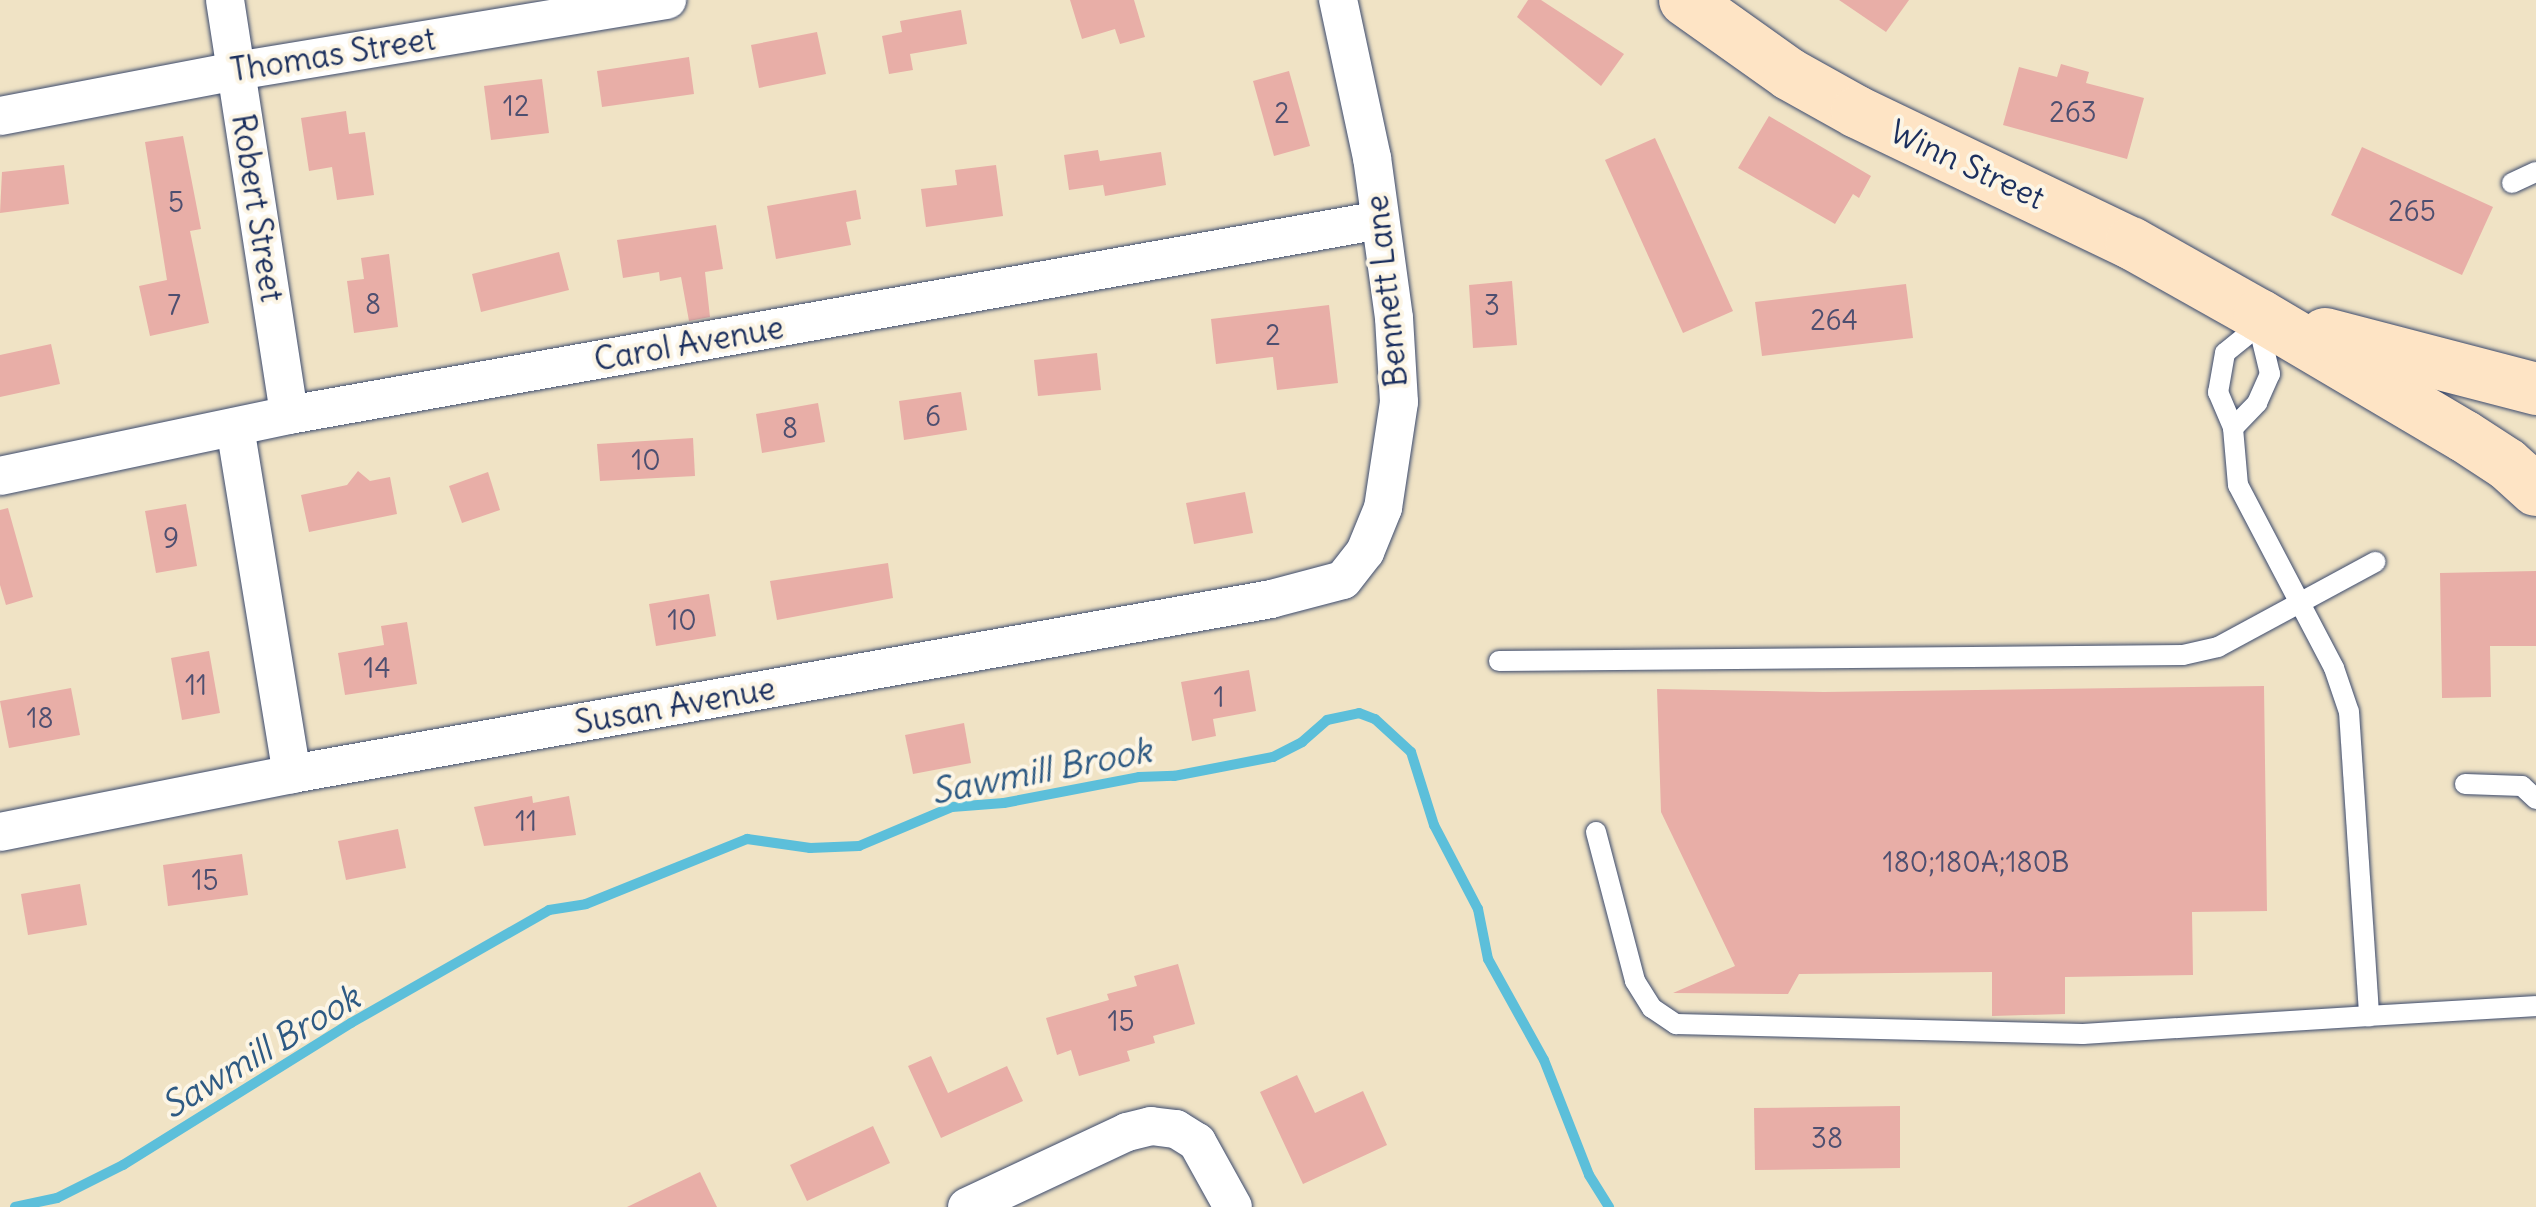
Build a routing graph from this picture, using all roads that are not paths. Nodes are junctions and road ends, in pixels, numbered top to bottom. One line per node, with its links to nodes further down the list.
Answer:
1 (226, 0): 5 (street, Robert Street)
2 (667, 0): 5 (street, Thomas Street)
3 (1338, 0): 9 (street, Bennett Lane)
4 (1685, 0): 10 (main road, Winn Street)
5 (236, 71): 6 (street, Thomas Street); 12 (street, Robert Street)
6 (0, 116)
7 (2536, 172): 8 (lane)
8 (2512, 183)
9 (1380, 220): 12 (street, Carol Avenue); 18 (street, Bennett Lane)
10 (2258, 321): 11 (main road, Winn Street); 14 (lane); 14 (lane); 16 (main road, Winn Street)
11 (2524, 391)
12 (289, 416): 13 (street, Carol Avenue)
13 (235, 427): 15 (street, Carol Avenue); 21 (street)
14 (2233, 428): 19 (lane)
15 (0, 476)
16 (2536, 490)
17 (2375, 562): 19 (lane)
18 (1348, 576): 21 (street, Susan Avenue)
19 (2299, 604): 20 (lane); 27 (lane)
20 (1499, 661)
21 (292, 774): 24 (street, Susan Avenue)
22 (2465, 784): 23 (lane)
23 (2536, 799)
24 (0, 832)
25 (1596, 832): 27 (lane)
26 (2536, 1006): 27 (lane)
27 (2368, 1016)
28 (967, 1207): 29 (street)
29 (1233, 1207)

